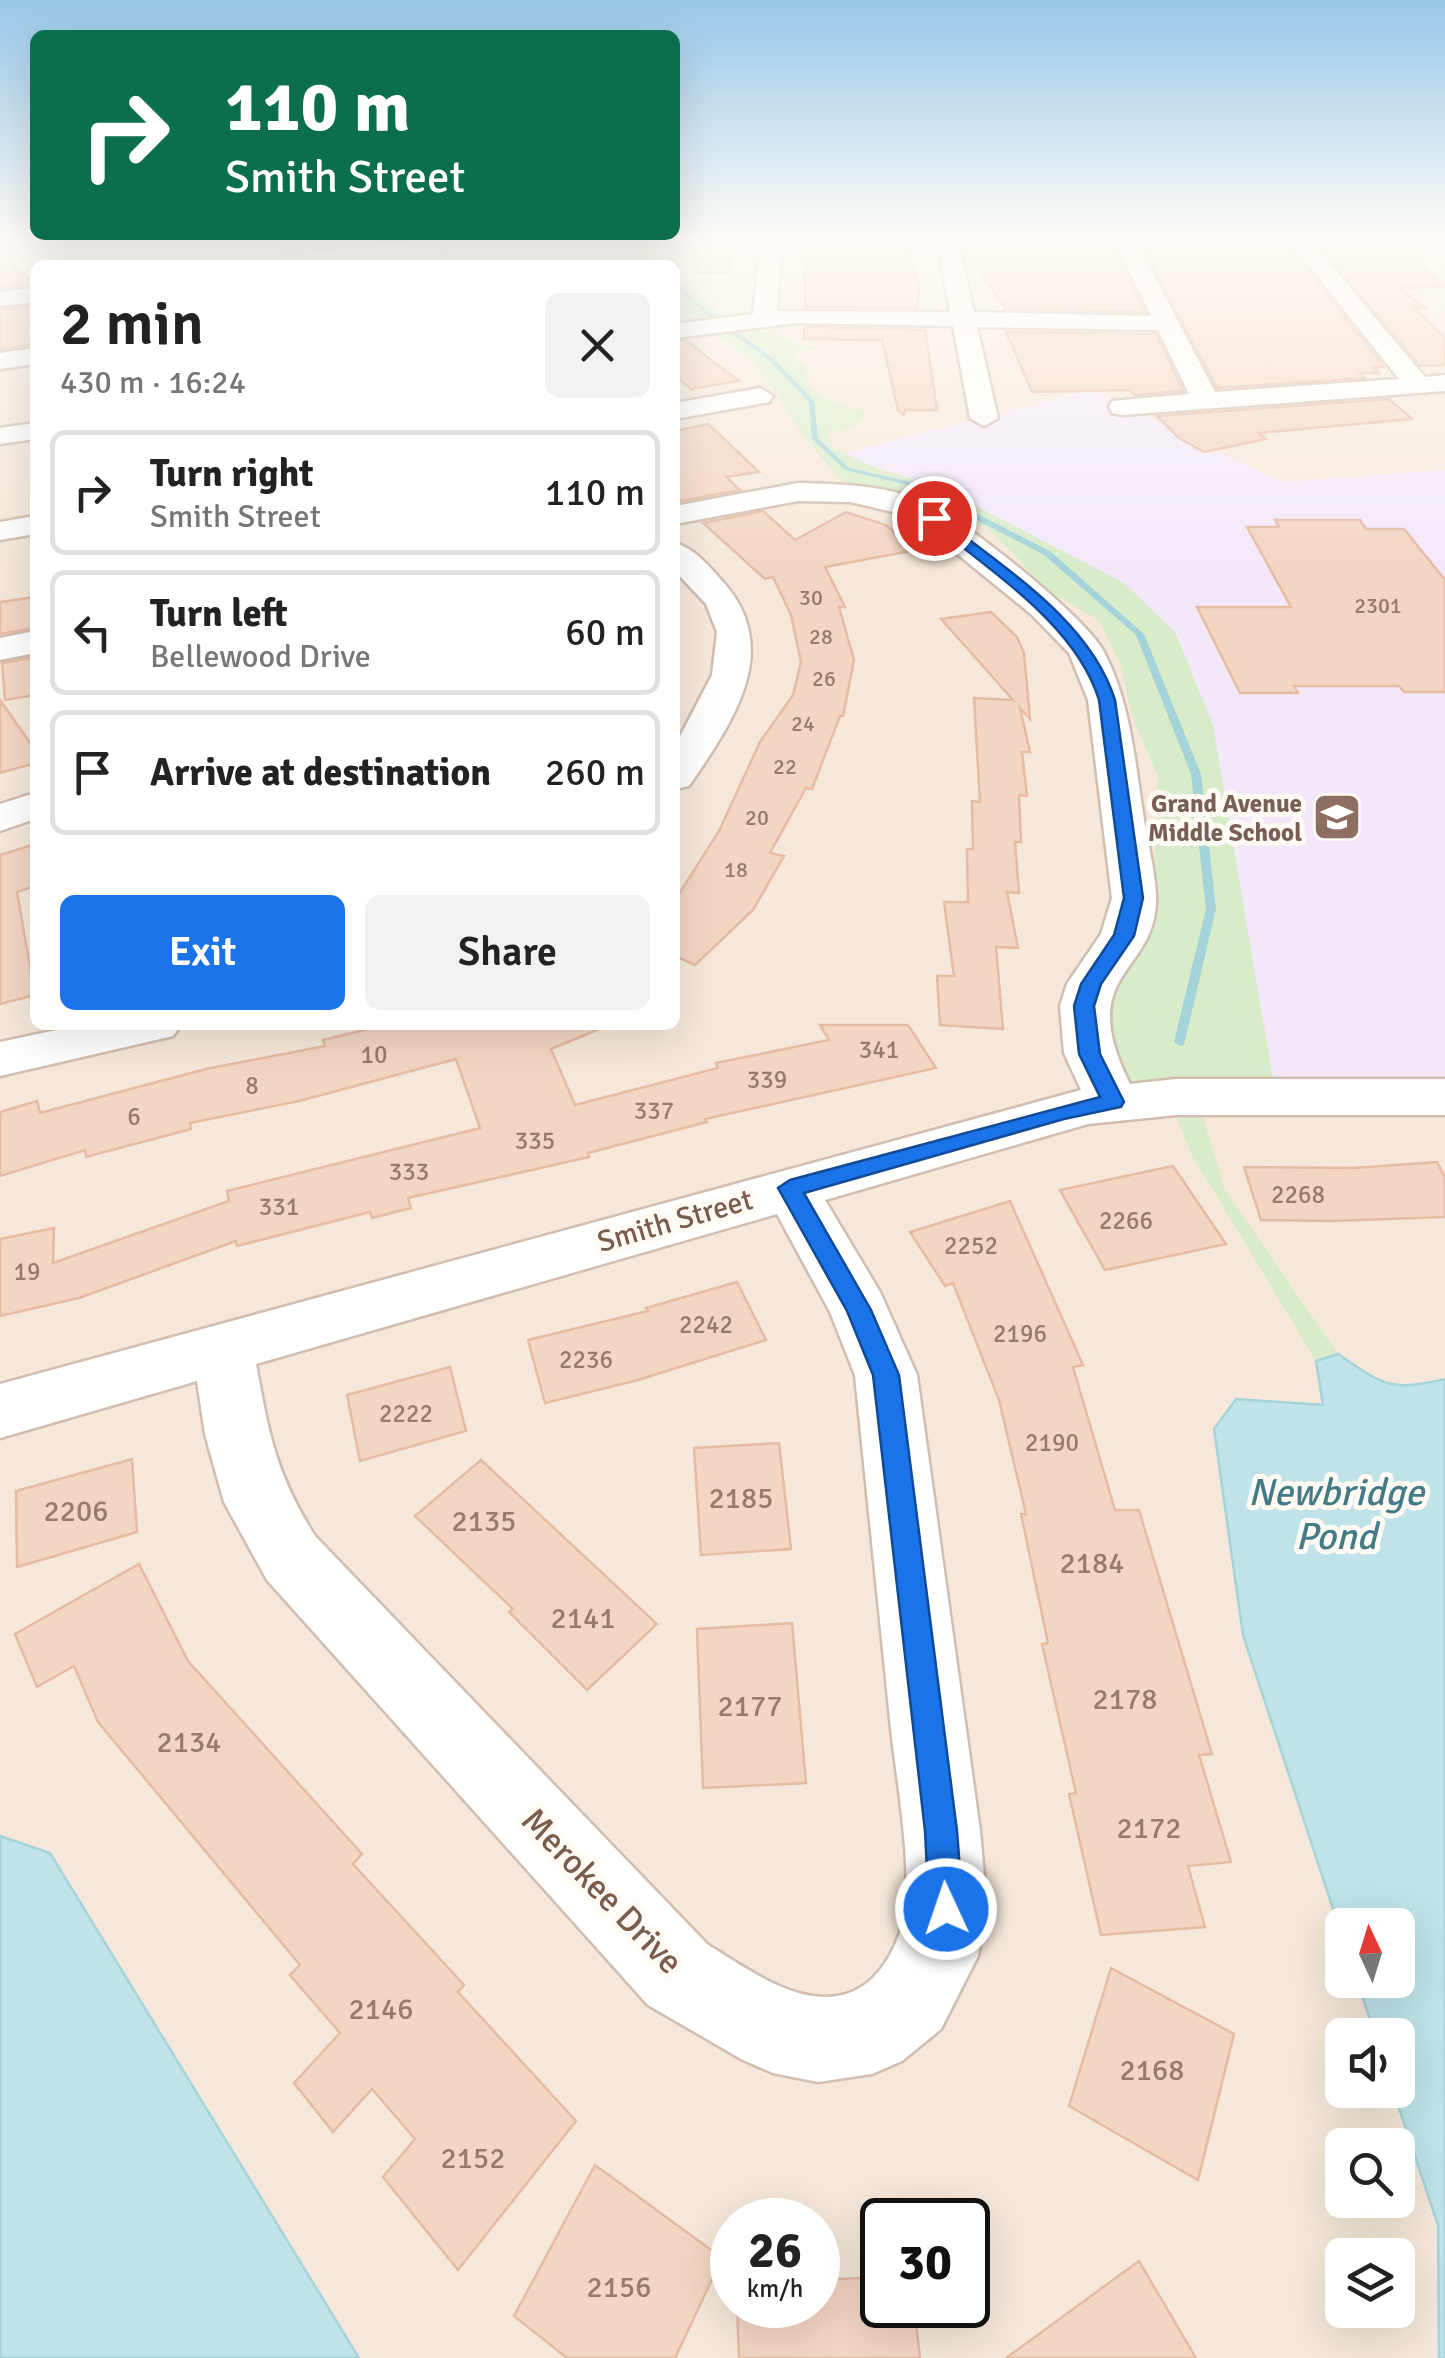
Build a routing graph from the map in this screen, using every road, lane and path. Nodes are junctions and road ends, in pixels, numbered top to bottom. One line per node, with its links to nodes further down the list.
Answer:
1 (970, 348): 12 (street)
2 (1179, 348): 9 (street)
3 (1388, 348): 7 (street)
4 (30, 357): 5 (street)
5 (0, 361)
6 (1445, 383): 7 (street)
7 (1418, 385): 9 (street)
8 (760, 396): 11 (street)
9 (1206, 401): 10 (street)
10 (1122, 407)
11 (680, 410)
12 (984, 418)
13 (30, 432): 14 (street)
14 (0, 436)
15 (680, 514): 29 (street)
16 (30, 525): 17 (street)
17 (0, 530)
18 (680, 558): 22 (street)
19 (30, 643): 20 (street)
20 (0, 649)
21 (680, 708): 22 (street)
22 (713, 709): 23 (street)
23 (680, 769)
24 (30, 807): 25 (street)
25 (0, 818)
26 (134, 1030): 27 (street)
27 (0, 1060)
28 (1445, 1097): 29 (street, Smith Street)
29 (1113, 1102): 30 (street, Smith Street)
30 (790, 1188): 31 (street, Smith Street); 31 (street, Merokee Drive)
31 (223, 1348): 32 (street, Smith Street)
32 (0, 1411)

